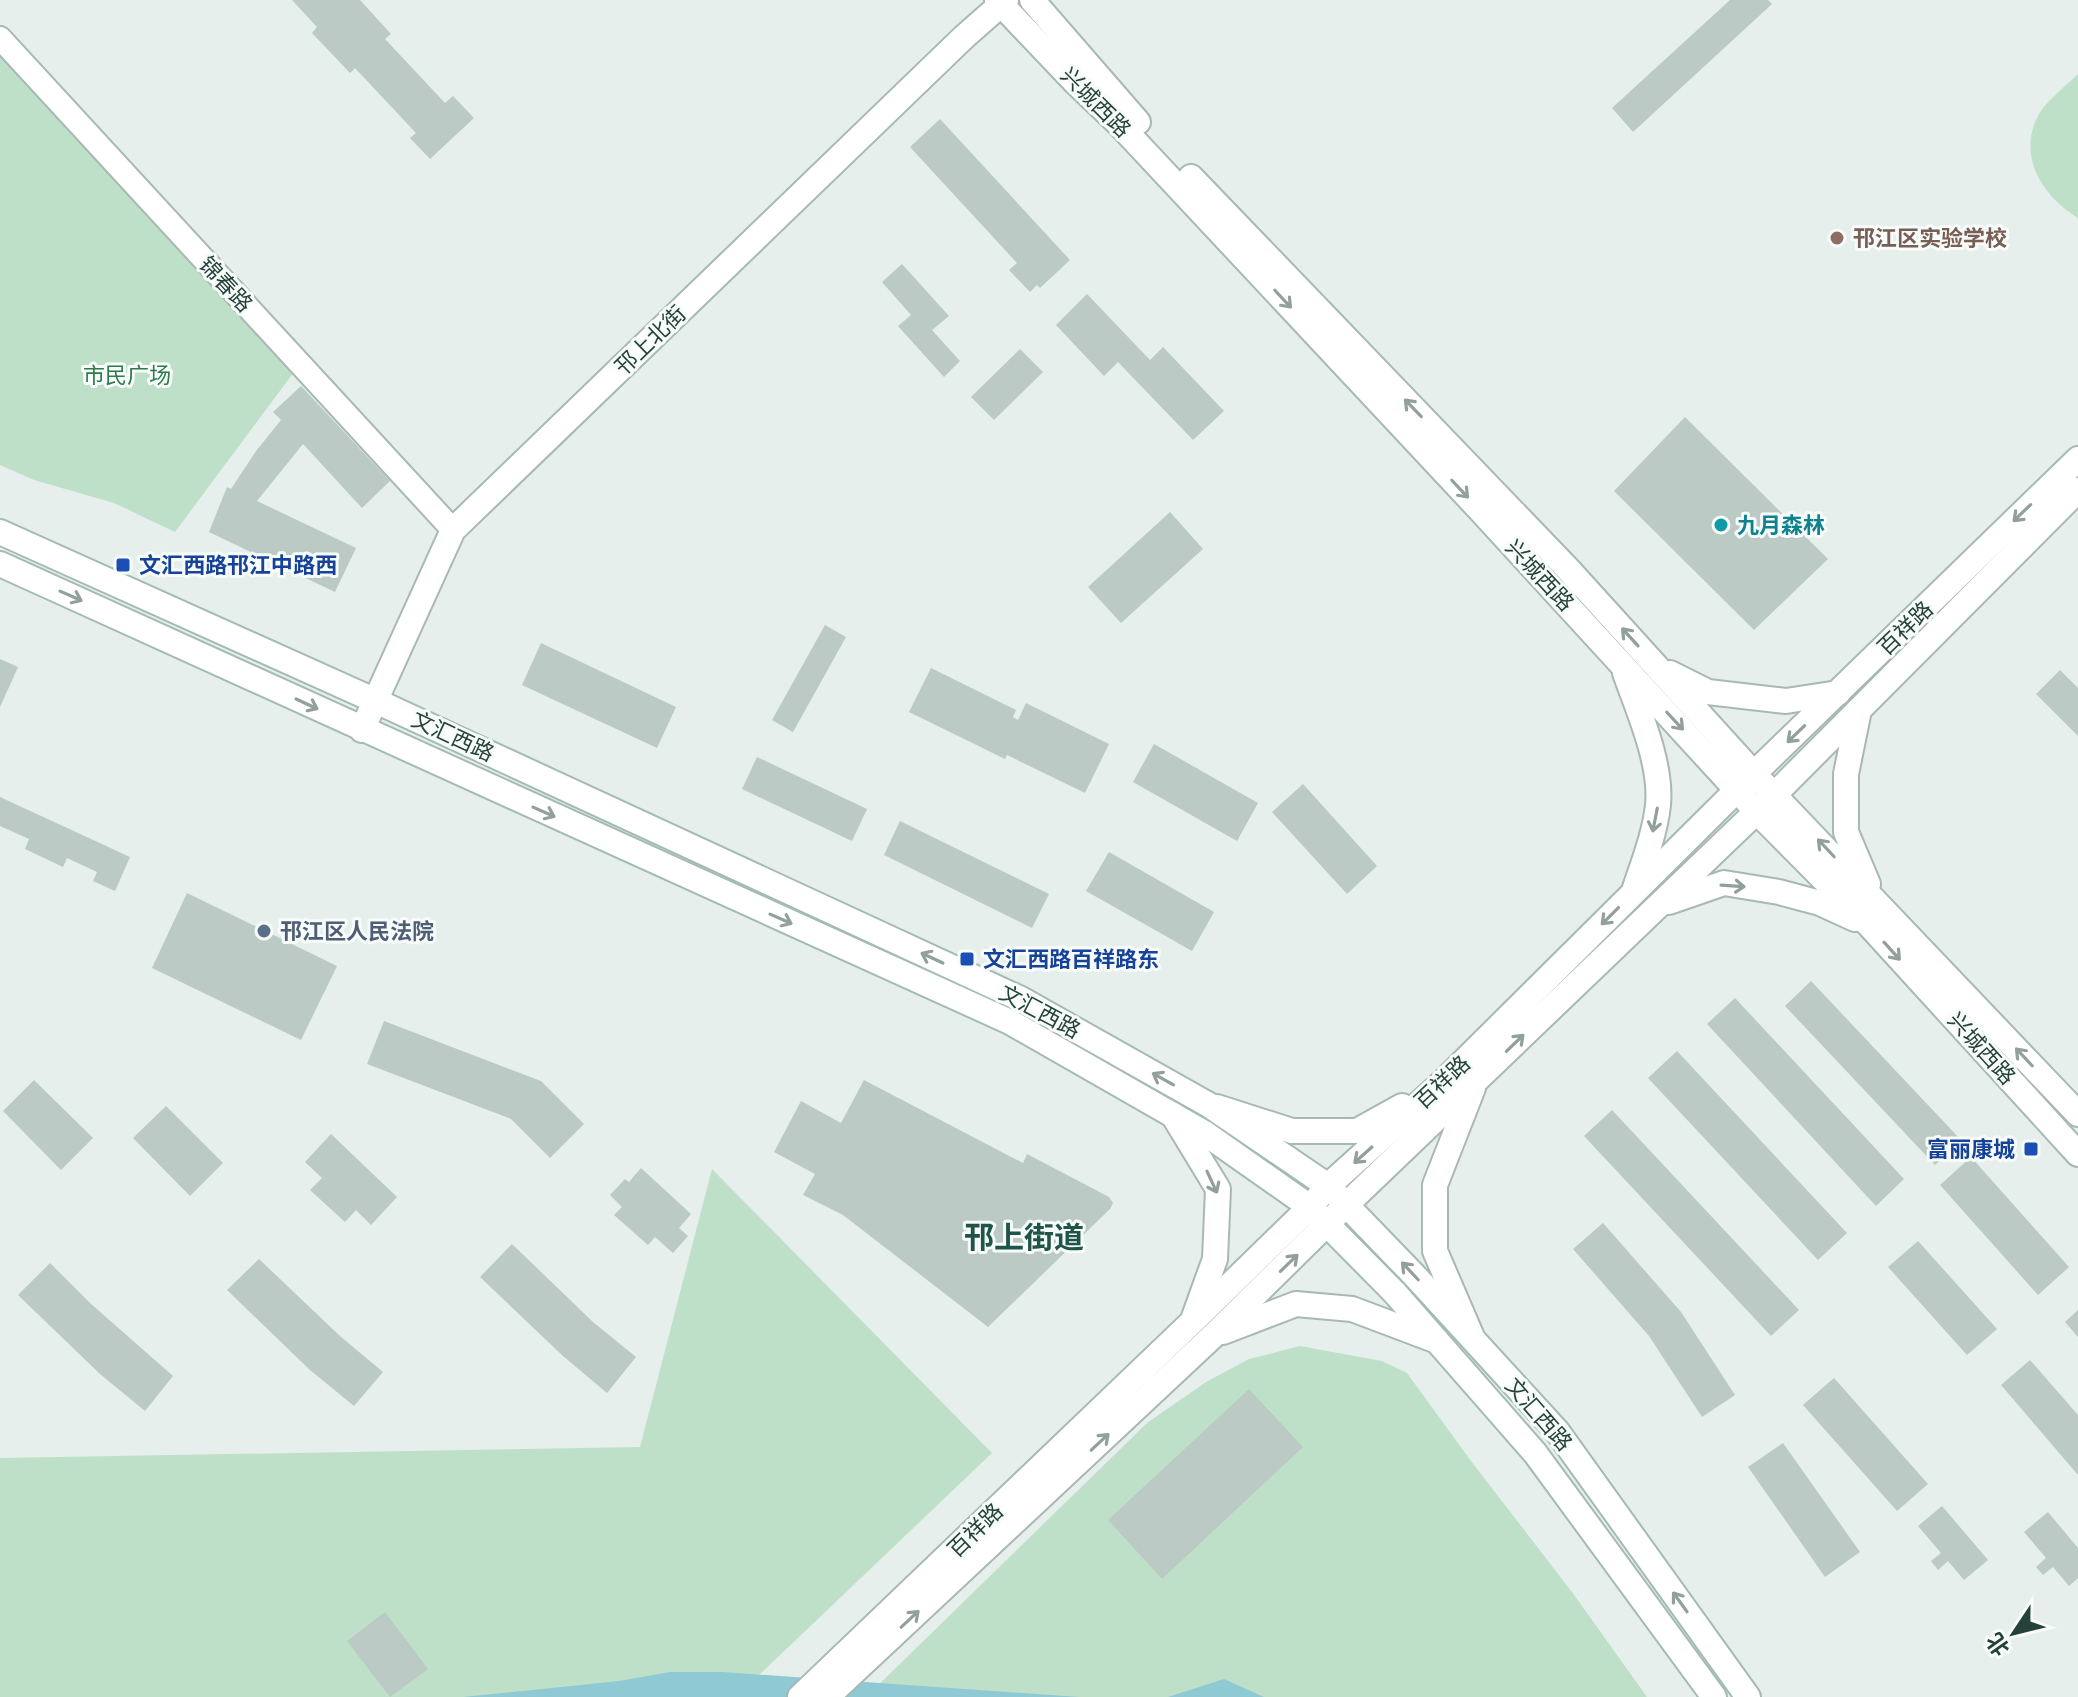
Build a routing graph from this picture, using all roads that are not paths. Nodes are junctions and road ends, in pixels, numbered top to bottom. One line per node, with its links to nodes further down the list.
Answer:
1 (1032, 0): 10 (street, 兴城西路, one-way to 1)
2 (1001, 2): 6 (street, 邗上北街); 9 (street, 兴城西路, one-way to 9)
3 (0, 38): 6 (street, 锦春路)
4 (2078, 459): 11 (street, 百祥路, one-way to 11)
5 (2078, 490): 13 (street, 百祥路)
6 (453, 530): 12 (street, 邗上北街)
7 (0, 532): 12 (street, 文汇西路)
8 (0, 564): 14 (street, 文汇西路, one-way to 14)
9 (1621, 664): 15 (street, 兴城西路, one-way to 15); 18 (street, one-way to 18)
10 (1656, 666): 11 (street); 15 (street, 兴城西路)
11 (1838, 693): 15 (street, 百祥路, one-way to 15)
12 (376, 701): 14 (street, 邗上北街); 24 (street, 文汇西路, one-way to 12)
13 (1859, 710): 16 (street, 百祥路); 19 (street)
14 (362, 730): 26 (street, 文汇西路, one-way to 26)
15 (1746, 782): 16 (street, 兴城西路); 17 (street, 兴城西路); 18 (street, 百祥路)
16 (1775, 794): 17 (street, 百祥路); 19 (street, 兴城西路, one-way to 16)
17 (1757, 812): 20 (street, 百祥路); 21 (street, 兴城西路)
18 (1633, 893): 23 (street, 百祥路, one-way to 23)
19 (1873, 898): 25 (street, 兴城西路, one-way to 19)
20 (1659, 906): 21 (street, one-way to 21); 22 (street, 百祥路, one-way to 20)
21 (1869, 925): 27 (street, 兴城西路, one-way to 27)
22 (1475, 1081): 29 (street, 百祥路); 34 (street)
23 (1442, 1083): 24 (street); 28 (street, 百祥路, one-way to 28)
24 (1209, 1105): 28 (street, 文汇西路)
25 (2078, 1114)
26 (1173, 1115): 30 (street, 文汇西路); 32 (street, one-way to 32)
27 (2078, 1154)
28 (1328, 1186): 29 (street, 文汇西路); 30 (street, 百祥路)
29 (1347, 1204): 31 (street, 百祥路); 34 (street, 文汇西路, one-way to 29)
30 (1310, 1207): 31 (street, 文汇西路); 32 (street, 百祥路)
31 (1328, 1225): 33 (street, 百祥路, one-way to 31); 35 (street, 文汇西路)
32 (1193, 1321): 36 (street, 百祥路)
33 (1213, 1336): 35 (street); 36 (street, 百祥路, one-way to 33)
34 (1473, 1339): 40 (street, 文汇西路, one-way to 34)
35 (1437, 1341): 39 (street, 文汇西路)
36 (841, 1671): 37 (street, 百祥路); 38 (street, 百祥路)
37 (800, 1697)
38 (827, 1697)
39 (1714, 1697)
40 (1748, 1697)

